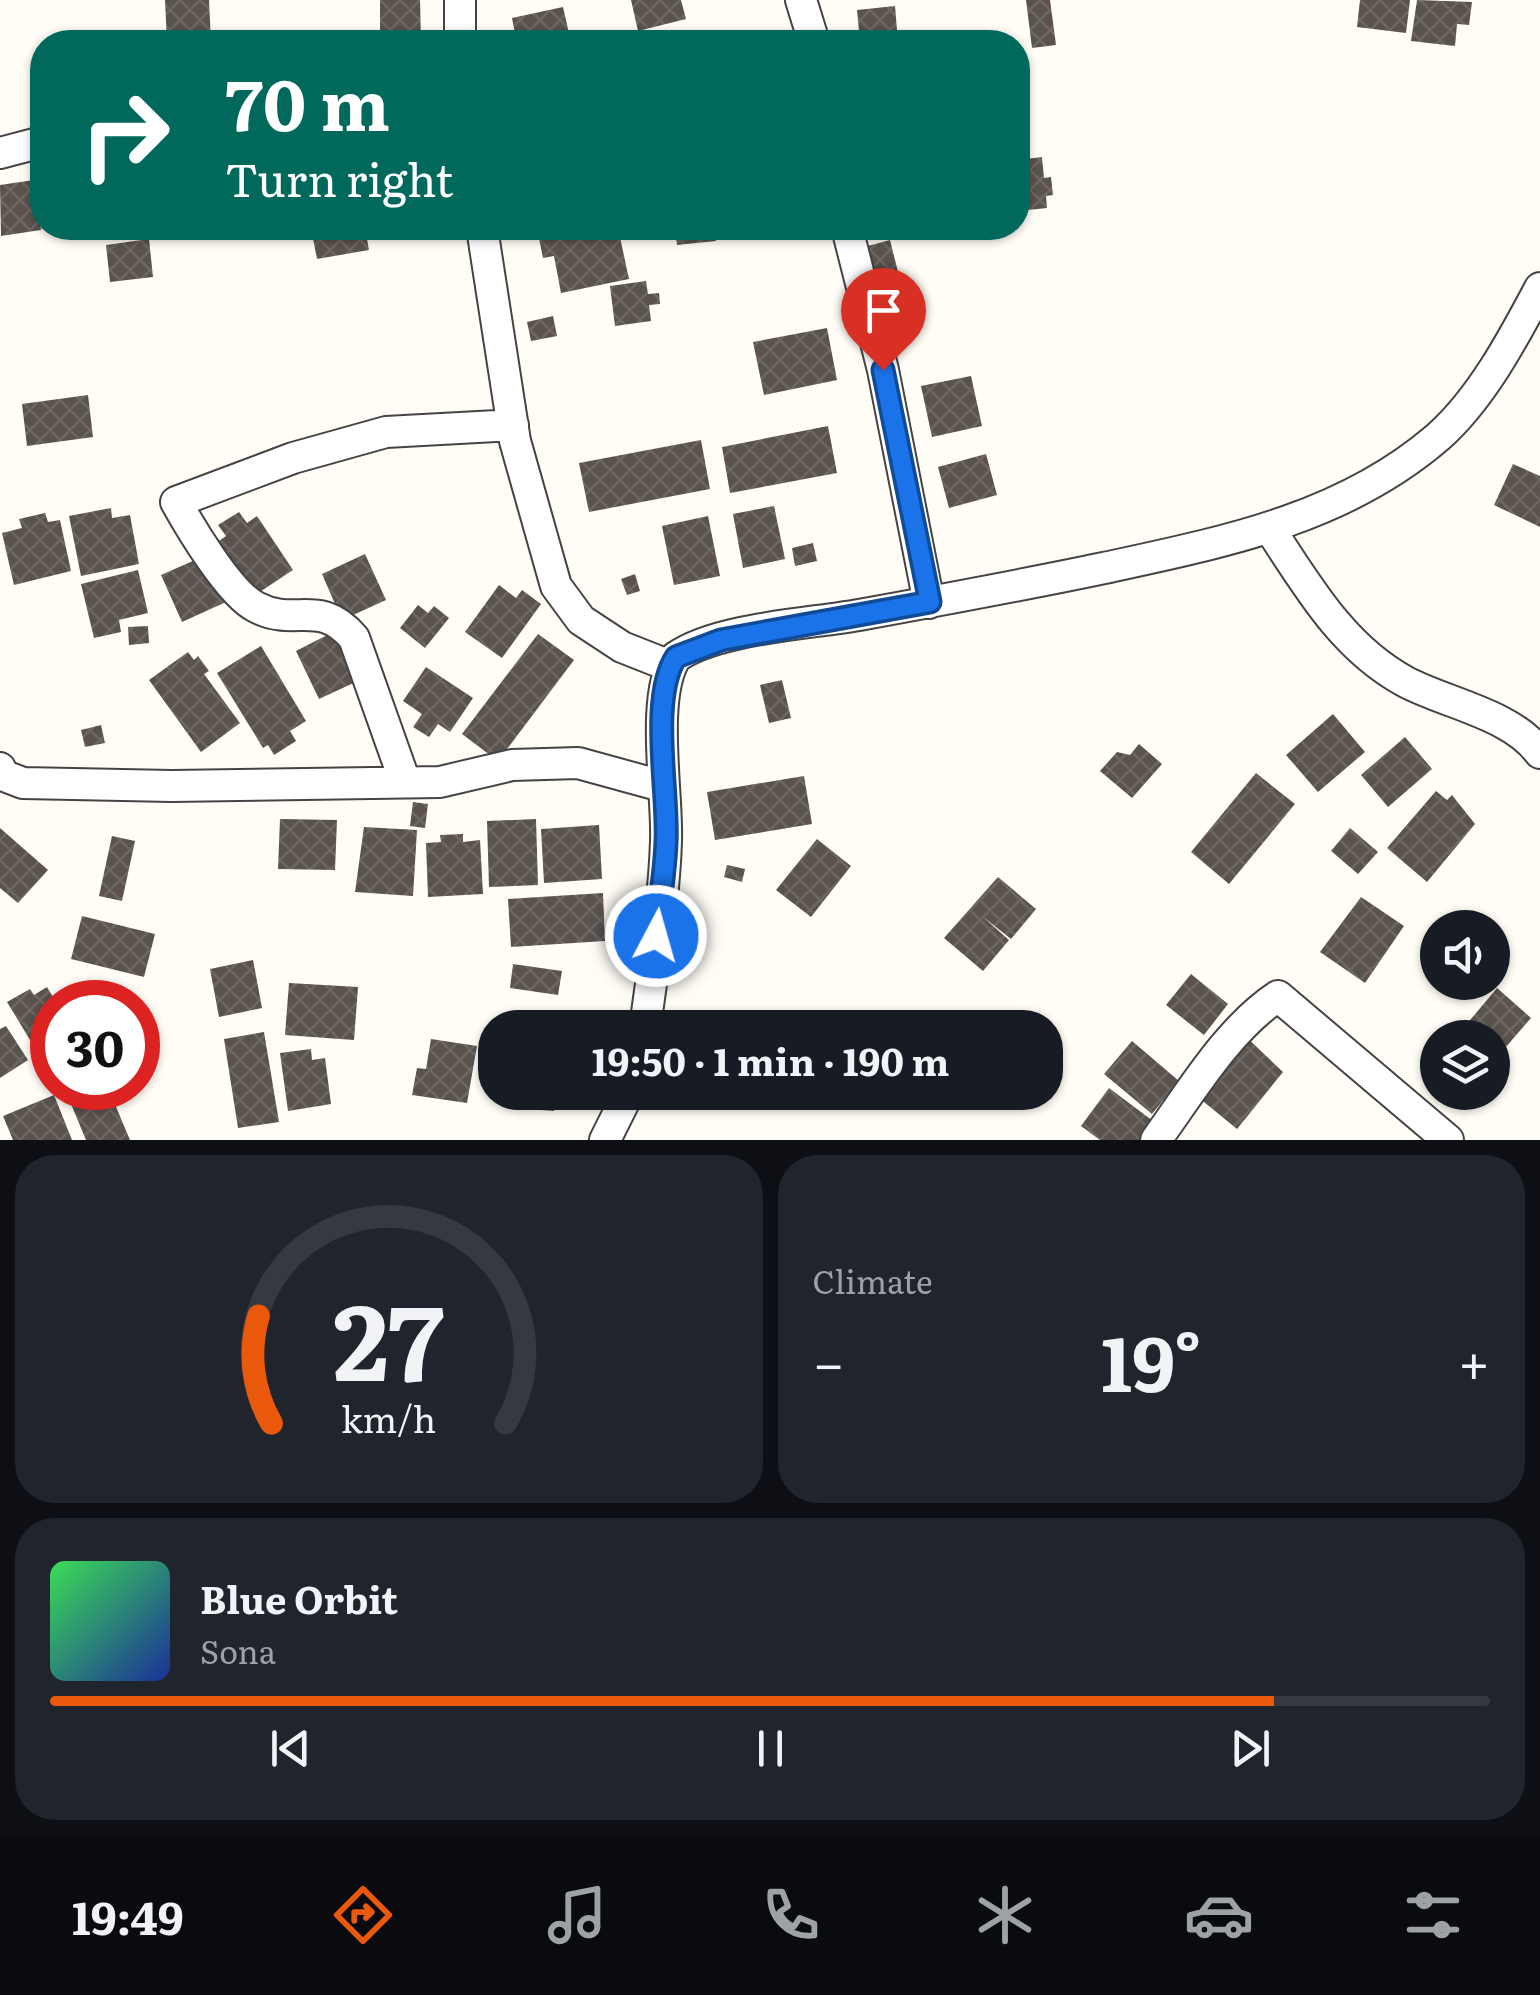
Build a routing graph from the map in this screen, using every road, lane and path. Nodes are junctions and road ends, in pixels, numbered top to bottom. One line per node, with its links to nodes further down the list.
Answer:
1 (460, 0): 3 (street)
2 (801, 0): 4 (street)
3 (460, 30)
4 (810, 30)
5 (30, 145): 6 (street)
6 (0, 153)
7 (484, 240): 11 (street)
8 (850, 240): 13 (street)
9 (1540, 288): 10 (street)
10 (1528, 329): 12 (street)
11 (513, 425): 14 (street); 17 (street)
12 (1270, 528): 13 (street); 15 (street)
13 (930, 602): 14 (street)
14 (670, 666): 18 (street)
15 (1540, 753)
16 (0, 768): 17 (street)
17 (404, 779): 18 (street)
18 (662, 786): 19 (street)
19 (646, 1010)
20 (620, 1110): 21 (street)
21 (605, 1140)
22 (1156, 1140): 23 (street)
23 (1448, 1140)

